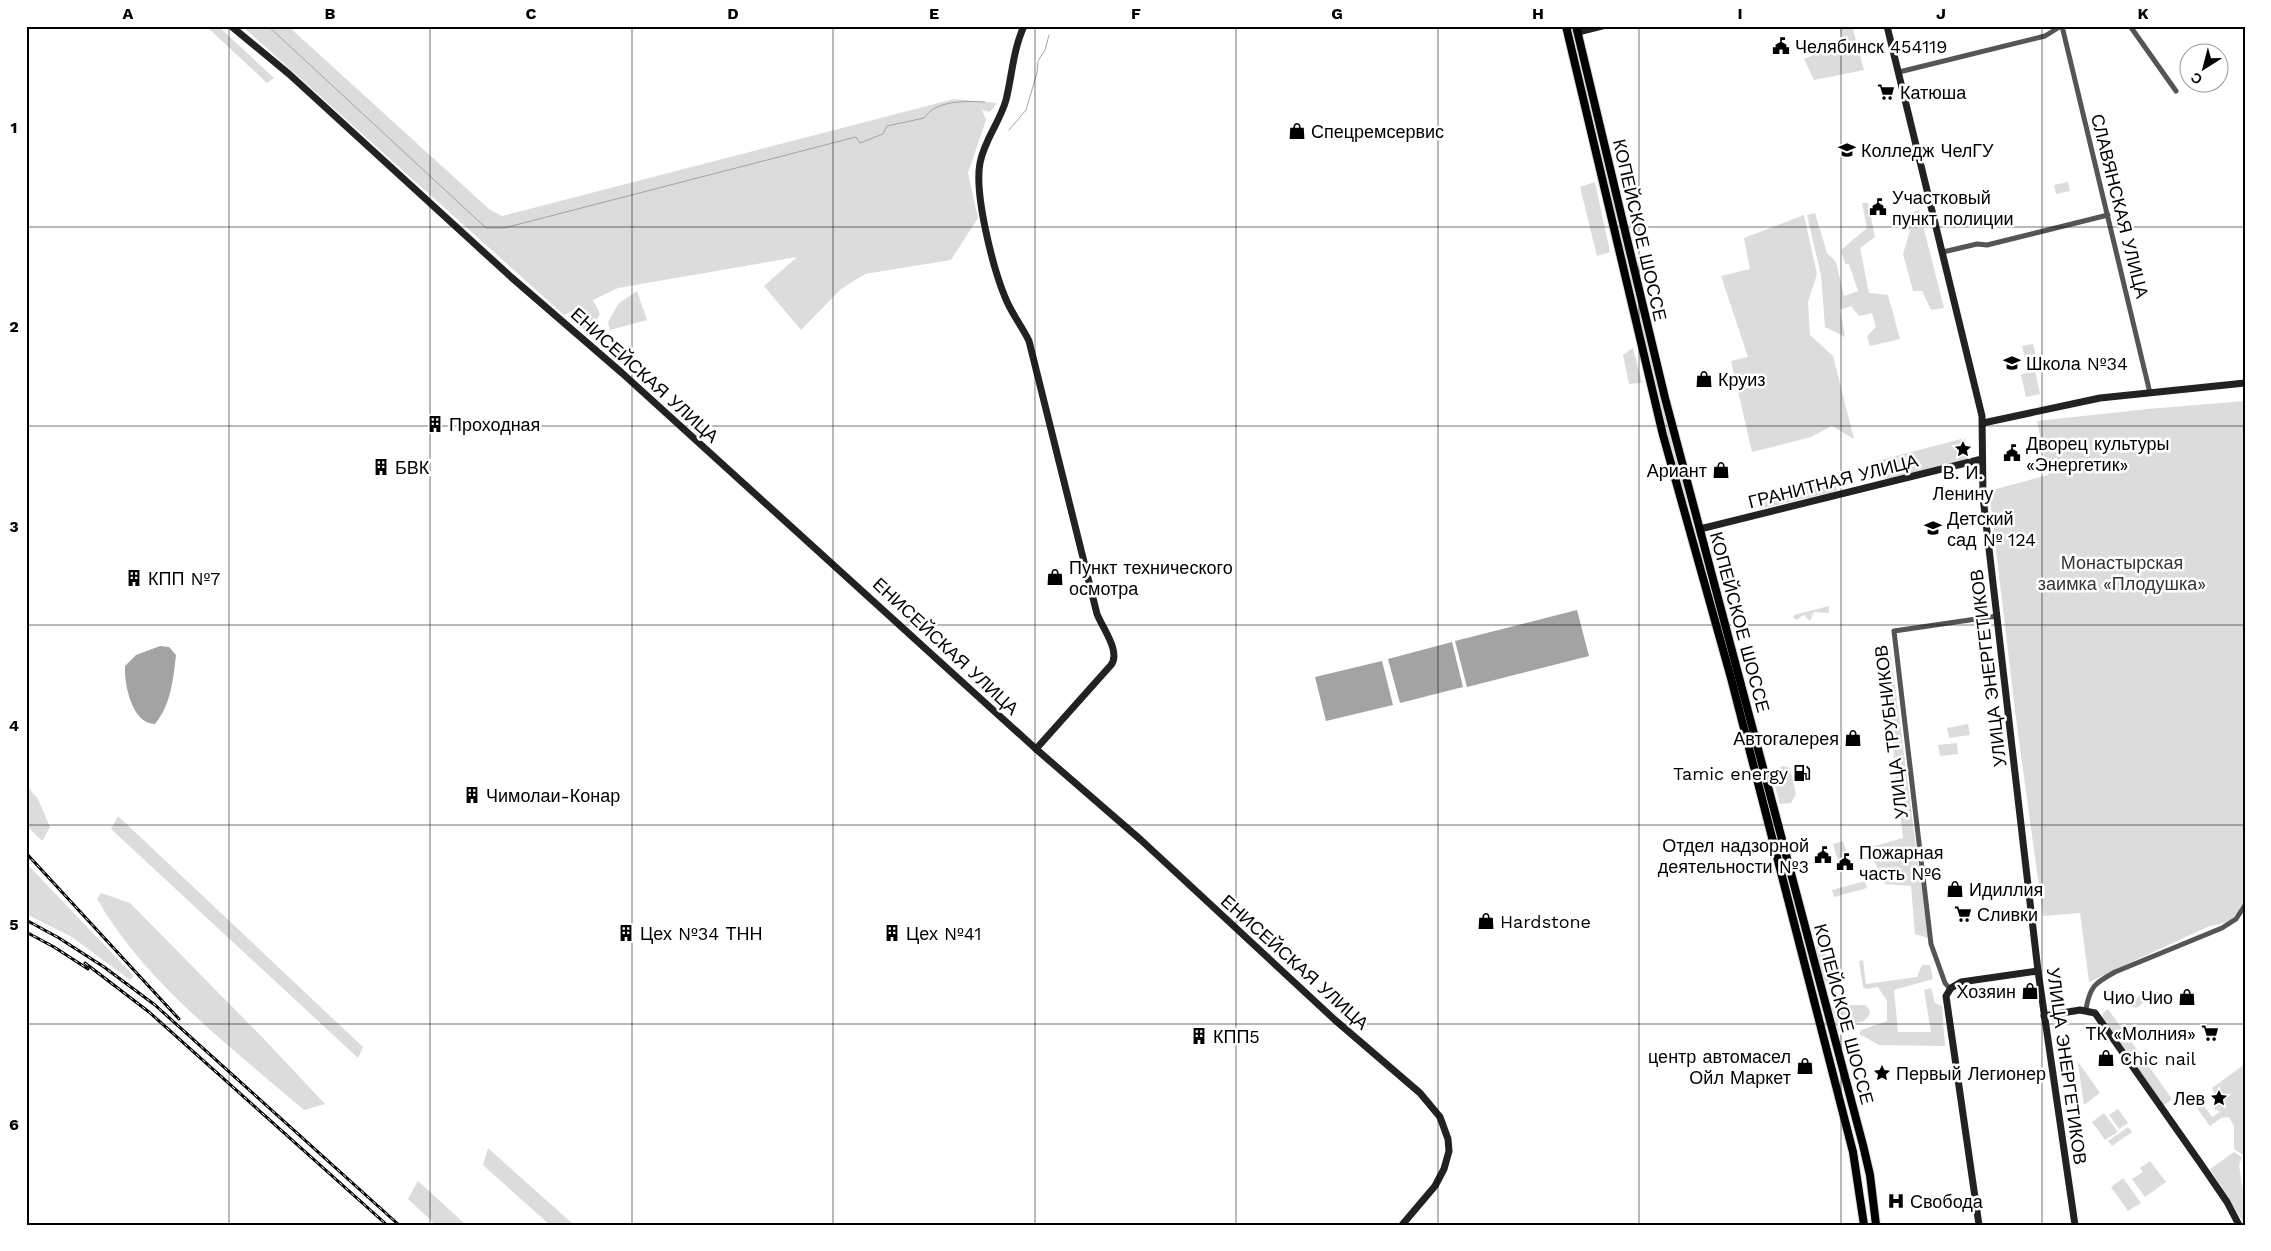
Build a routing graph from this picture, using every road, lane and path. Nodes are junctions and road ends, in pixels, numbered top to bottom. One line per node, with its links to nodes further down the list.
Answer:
1 (231, 26): 20 (street, ЕНИСЕЙСКАЯ УЛИЦА)
2 (1024, 26): 20 (street)
3 (1566, 26): 18 (main road, КОПЕЙСКОЕ ШОССЕ)
4 (1602, 26): 8 (street)
5 (1887, 26): 9 (street, УЛИЦА ЭНЕРГЕТИКОВ)
6 (2061, 26): 9 (street); 11 (street, СЛАВЯНСКАЯ УЛИЦА)
7 (2130, 26): 10 (street)
8 (1577, 29): 17 (main road, КОПЕЙСКОЕ ШОССЕ)
9 (1899, 72): 12 (street, УЛИЦА ЭНЕРГЕТИКОВ)
10 (2176, 91)
11 (2108, 215): 12 (street); 14 (street, СЛАВЯНСКАЯ УЛИЦА)
12 (1944, 252): 15 (street, УЛИЦА ЭНЕРГЕТИКОВ)
13 (2245, 383): 14 (street)
14 (2150, 393): 15 (street)
15 (1983, 423): 16 (street, УЛИЦА ЭНЕРГЕТИКОВ)
16 (1982, 459): 17 (street, ГРАНИТНАЯ УЛИЦА); 19 (street, УЛИЦА ЭНЕРГЕТИКОВ)
17 (1700, 529): 18 (main road, ГРАНИТНАЯ УЛИЦА); 21 (main road, КОПЕЙСКОЕ ШОССЕ)
18 (1690, 531): 22 (main road, КОПЕЙСКОЕ ШОССЕ)
19 (1997, 616): 26 (street, УЛИЦА ЭНЕРГЕТИКОВ); 27 (street, УЛИЦА ТРУБНИКОВ)
20 (1036, 749): 30 (street, ЕНИСЕЙСКАЯ УЛИЦА)
21 (1779, 828): 22 (main road); 23 (main road, КОПЕЙСКОЕ ШОССЕ)
22 (1770, 831): 24 (main road, КОПЕЙСКОЕ ШОССЕ)
23 (1788, 860): 24 (main road); 32 (main road, КОПЕЙСКОЕ ШОССЕ)
24 (1778, 862): 31 (main road, КОПЕЙСКОЕ ШОССЕ)
25 (2245, 905): 28 (street)
26 (2038, 971): 27 (street); 29 (street, УЛИЦА ЭНЕРГЕТИКОВ)
27 (1950, 989): 33 (street)
28 (2086, 1009): 29 (street); 35 (street)
29 (2044, 1016): 34 (street, УЛИЦА ЭНЕРГЕТИКОВ)
30 (1402, 1225)
31 (1864, 1225)
32 (1876, 1225)
33 (1979, 1225)
34 (2075, 1225)
35 (2239, 1225)

